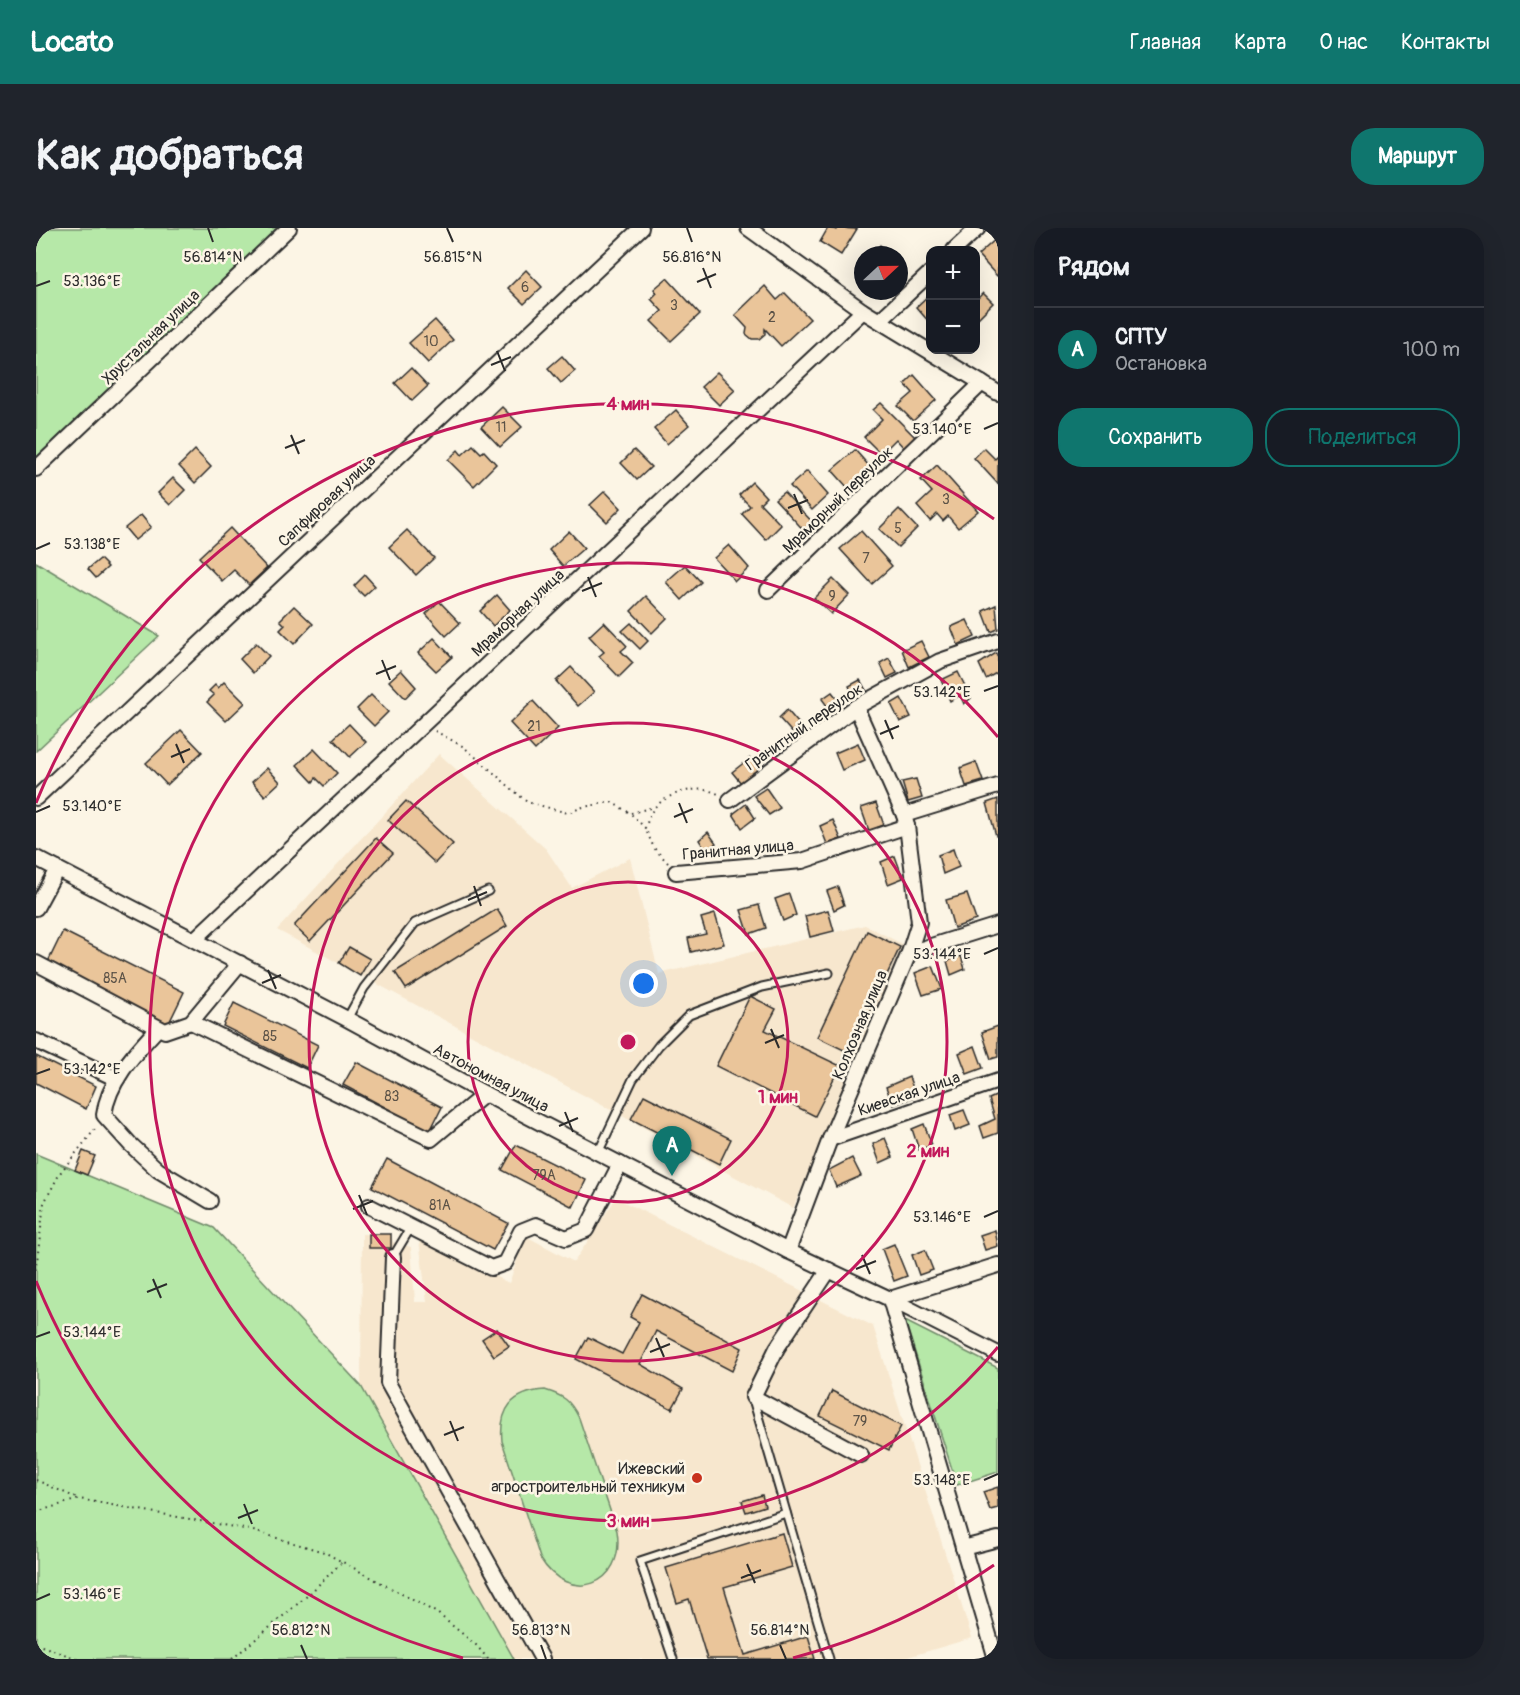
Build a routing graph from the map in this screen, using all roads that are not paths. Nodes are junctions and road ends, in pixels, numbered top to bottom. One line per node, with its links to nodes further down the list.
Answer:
1 (289, 228): 11 (street, Хрустальная улица)
2 (641, 228): 16 (street, Сапфировая улица)
3 (748, 228): 7 (street)
4 (978, 228): 5 (street)
5 (958, 246)
6 (926, 277): 8 (street)
7 (863, 311): 8 (street); 25 (street, Мраморная улица)
8 (880, 320): 9 (street)
9 (982, 384): 10 (street); 12 (street, Мраморный переулок)
10 (998, 393)
11 (36, 469)
12 (768, 590)
13 (998, 641): 14 (street, Гранитный переулок)
14 (856, 707): 17 (street, Гранитный переулок); 18 (street, Колхозная улица)
15 (998, 786): 18 (street, Гранитная улица)
16 (36, 798)
17 (730, 800)
18 (905, 820): 21 (street, Гранитная улица); 26 (street, Колхозная улица)
19 (36, 858): 20 (street, Автономная улица)
20 (57, 869): 23 (street); 25 (street, Автономная улица)
21 (676, 872)
22 (488, 891): 30 (lane)
23 (36, 908)
24 (998, 925): 26 (street)
25 (195, 939): 28 (street, Автономная улица)
26 (909, 953): 37 (street, Колхозная улица)
27 (36, 963): 32 (street)
28 (240, 963): 30 (street, Автономная улица); 31 (street)
29 (830, 974): 38 (lane)
30 (347, 1019): 36 (street, Автономная улица)
31 (191, 1022): 32 (street); 36 (street)
32 (159, 1028): 34 (street)
33 (36, 1041): 34 (street)
34 (117, 1079): 40 (street)
35 (998, 1081): 37 (street, Киевская улица)
36 (486, 1094): 38 (street, Автономная улица)
37 (830, 1139): 43 (street, Колхозная улица)
38 (598, 1153): 39 (street, Автономная улица)
39 (620, 1164): 42 (street); 43 (street, Автономная улица)
40 (210, 1201)
41 (369, 1206): 42 (street)
42 (411, 1227): 44 (lane)
43 (788, 1251): 46 (street, Автономная улица)
44 (393, 1257): 55 (street)
45 (998, 1265): 47 (street)
46 (829, 1270): 47 (street, Автономная улица); 49 (street)
47 (890, 1299): 48 (street, Автономная улица); 53 (street)
48 (998, 1354)
49 (753, 1397): 50 (street); 51 (lane)
50 (861, 1455)
51 (786, 1513): 56 (lane); 57 (lane)
52 (998, 1539): 53 (street)
53 (963, 1548): 54 (street)
54 (996, 1656)
55 (542, 1659)
56 (673, 1659)
57 (829, 1659)

